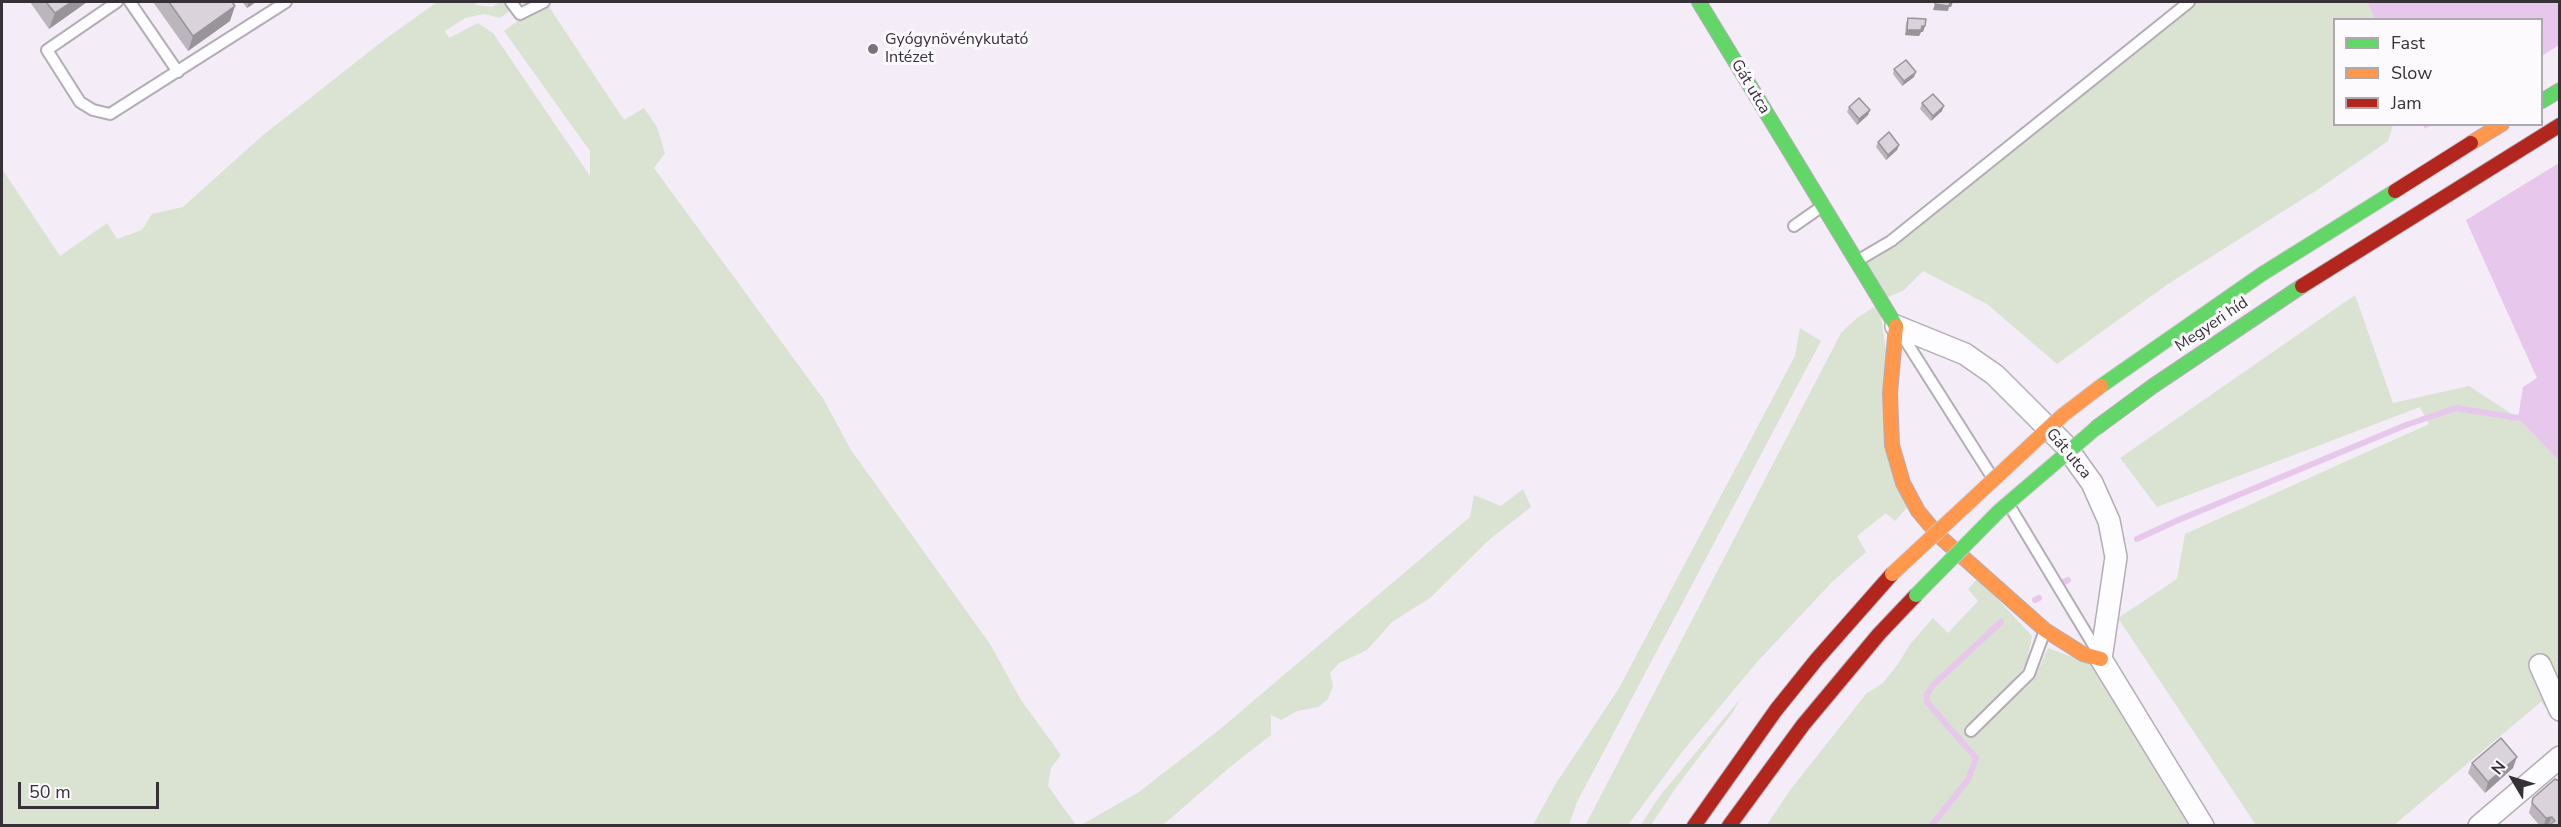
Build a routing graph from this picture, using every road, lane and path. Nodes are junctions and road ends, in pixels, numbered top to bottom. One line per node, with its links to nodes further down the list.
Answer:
1 (117, 2): 8 (lane)
2 (129, 2): 8 (lane)
3 (286, 2): 8 (lane)
4 (511, 2): 5 (lane)
5 (544, 2)
6 (1699, 2): 13 (main road, Gát utca)
7 (2190, 2): 15 (lane)
8 (178, 72)
9 (2559, 90): 10 (main road)
10 (2543, 100)
11 (2559, 124): 24 (main road, Megyeri híd, bridge)
12 (2499, 126): 23 (main road, Megyeri híd, bridge)
13 (1822, 206): 14 (lane); 15 (main road, Gát utca)
14 (1794, 226)
15 (1857, 261): 16 (main road, Gát utca)
16 (1896, 326): 17 (main road); 18 (lane); 18 (street, Gát utca)
17 (2045, 630): 18 (main road); 21 (lane)
18 (2101, 659): 25 (street)
19 (2540, 665): 20 (street)
20 (2559, 710)
21 (1971, 731)
22 (2559, 757): 26 (street)
23 (1694, 825)
24 (1729, 825)
25 (2203, 825)
26 (2479, 825)

